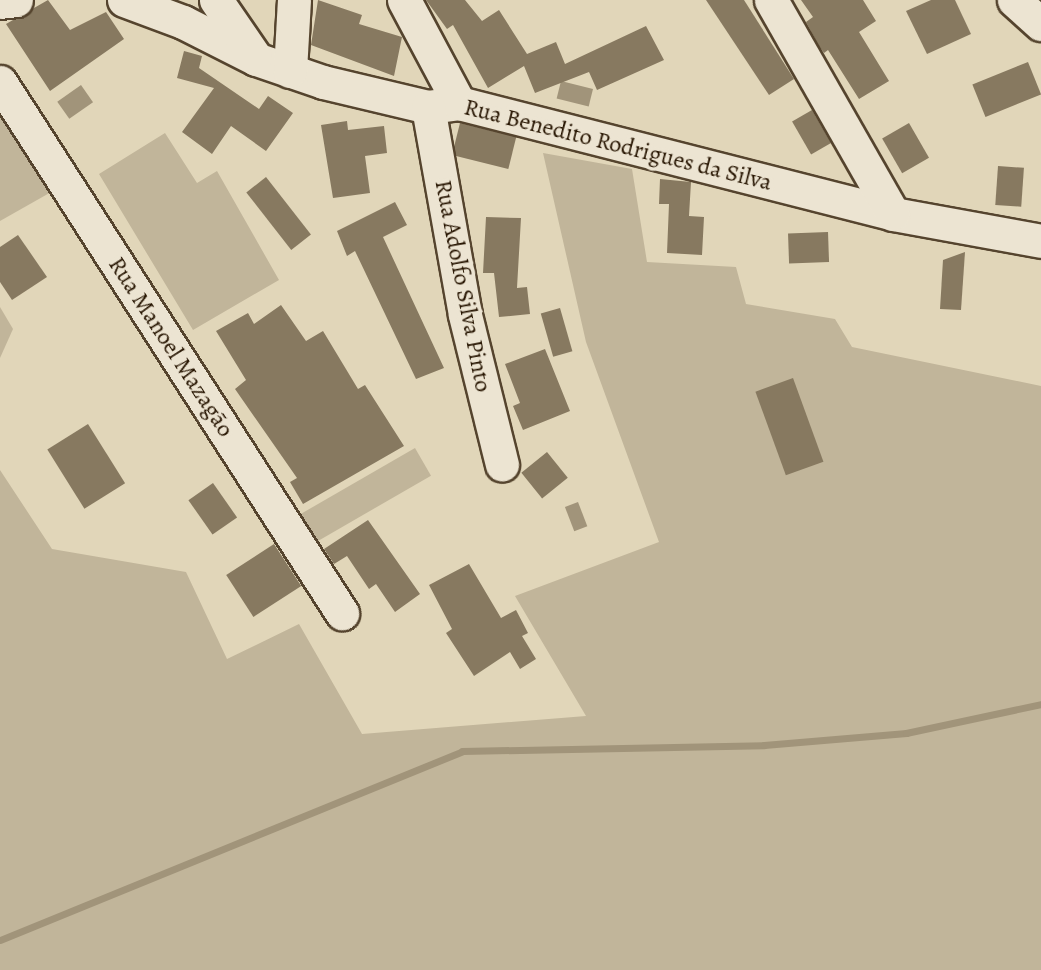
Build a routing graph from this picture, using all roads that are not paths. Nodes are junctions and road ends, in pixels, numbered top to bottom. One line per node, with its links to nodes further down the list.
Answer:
1 (16, 0): 8 (street)
2 (124, 0): 10 (street, Rua Benedito Rodrigues da Silva)
3 (216, 0): 10 (street)
4 (294, 0): 11 (street)
5 (404, 0): 13 (street, Rua Adolfo Silva Pinto)
6 (771, 0): 14 (street)
7 (1014, 0): 9 (street)
8 (0, 2)
9 (1041, 24)
10 (256, 59): 11 (street, Rua Benedito Rodrigues da Silva)
11 (290, 71): 13 (street, Rua Benedito Rodrigues da Silva)
12 (0, 82): 17 (street, Rua Manoel Mazagão)
13 (444, 105): 14 (street, Rua Benedito Rodrigues da Silva); 16 (street, Rua Adolfo Silva Pinto)
14 (893, 214): 15 (street, Rua Benedito Rodrigues da Silva)
15 (1041, 241)
16 (502, 465)
17 (342, 612)

